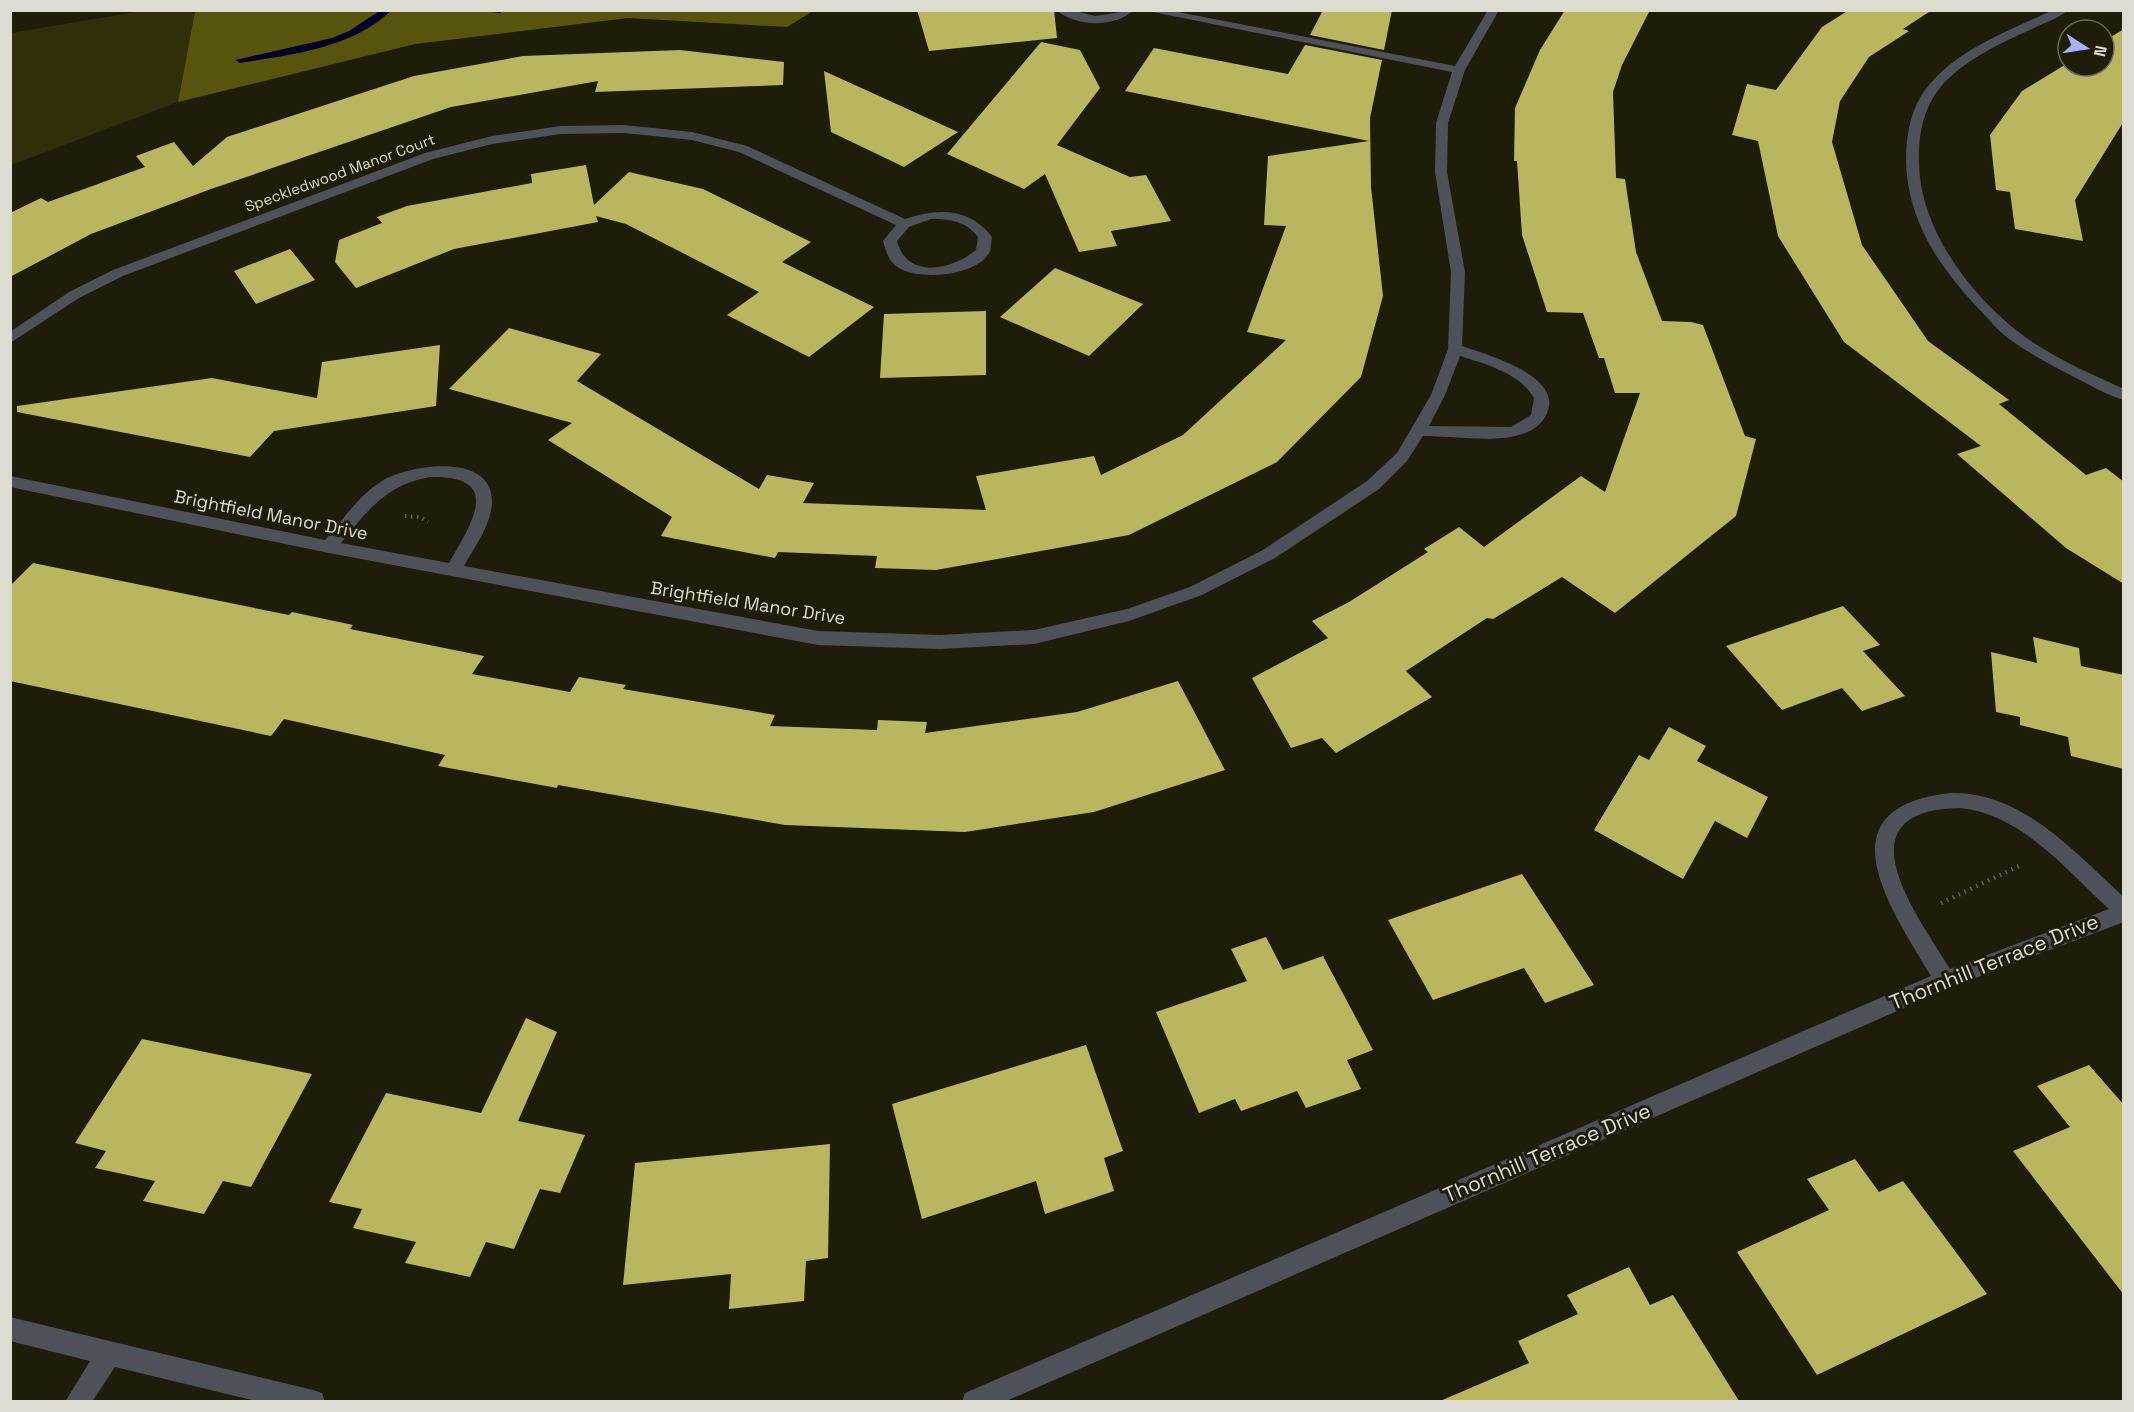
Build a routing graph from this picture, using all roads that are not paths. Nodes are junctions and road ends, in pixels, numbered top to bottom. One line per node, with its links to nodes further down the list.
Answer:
1 (1061, 10): 2 (street)
2 (1129, 10)
3 (1148, 10): 6 (street)
4 (1494, 10): 6 (street, Brightfield Manor Drive)
5 (2063, 10): 10 (street)
6 (1459, 70): 9 (street, Brightfield Manor Drive)
7 (904, 224): 7 (street); 8 (street, Speckledwood Manor Court)
8 (10, 339)
9 (1455, 349): 11 (street, Brightfield Manor Drive); 11 (street)
10 (2124, 395)
11 (1419, 431): 14 (street, Brightfield Manor Drive)
12 (10, 481): 13 (street, Brightfield Manor Drive)
13 (328, 547): 14 (street, Brightfield Manor Drive); 14 (street)
14 (453, 570)
15 (2124, 911): 16 (street, Thornhill Terrace Drive); 16 (street)
16 (1945, 980): 21 (street, Thornhill Terrace Drive)
17 (10, 1329): 18 (street)
18 (109, 1354): 19 (street); 20 (street)
19 (77, 1401)
20 (313, 1401)
21 (974, 1401)

